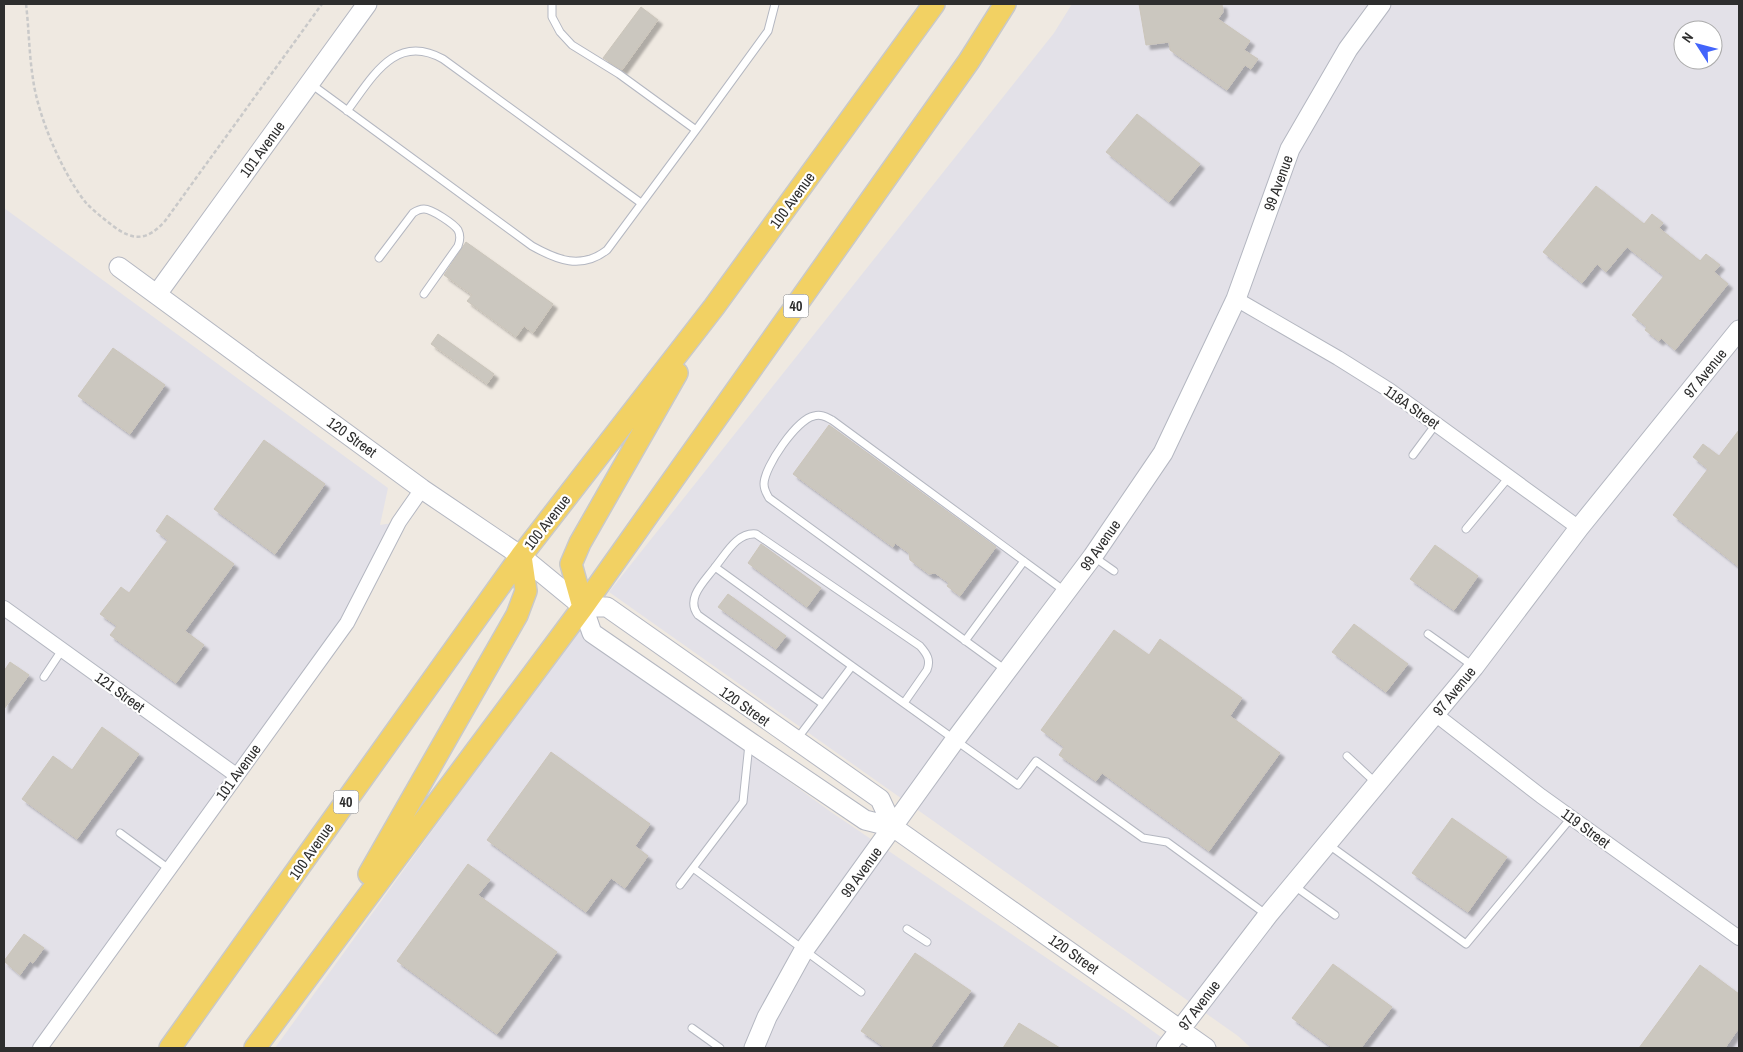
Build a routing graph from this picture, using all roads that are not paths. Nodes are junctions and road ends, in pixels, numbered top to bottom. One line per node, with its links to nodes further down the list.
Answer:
1 (367, 4): 7 (street, 101 Avenue)
2 (552, 4): 9 (lane)
3 (775, 4): 9 (lane)
4 (934, 4): 16 (main road, 100 Avenue / 40)
5 (1005, 4): 30 (main road, 40)
6 (1380, 4): 15 (street, 99 Avenue)
7 (310, 83): 8 (lane); 13 (street, 101 Avenue)
8 (347, 111): 10 (lane); 10 (lane)
9 (696, 130): 10 (lane)
10 (641, 203)
11 (379, 258): 14 (lane)
12 (119, 267): 13 (street, 120 Street)
13 (157, 294): 21 (street, 120 Street)
14 (424, 294)
15 (1236, 299): 18 (street, 118A Street); 25 (street, 99 Avenue)
16 (714, 307): 24 (main road, 100 Avenue / 40); 30 (main road)
17 (1738, 334): 22 (street, 97 Avenue)
18 (1436, 424): 19 (lane); 20 (street, 118A Street)
19 (1413, 455)
20 (1508, 476): 22 (street, 118A Street); 23 (lane)
21 (422, 489): 24 (street, 120 Street); 46 (street, 101 Avenue)
22 (1579, 528): 36 (street, 97 Avenue)
23 (1466, 529)
24 (521, 556): 30 (street, 120 Street); 62 (main road); 67 (main road, 100 Avenue / 40)
25 (1094, 556): 28 (lane); 29 (street, 99 Avenue)
26 (1024, 561): 29 (lane); 33 (lane); 33 (lane)
27 (715, 567): 35 (lane); 39 (lane); 40 (lane)
28 (1114, 571)
29 (1067, 592): 37 (street, 99 Avenue)
30 (583, 607): 43 (street, 120 Street); 44 (street, 120 Street); 62 (main road, 40)
31 (4, 608): 34 (street, 121 Street)
32 (1428, 634): 36 (lane)
33 (966, 641): 37 (lane)
34 (62, 650): 38 (lane); 46 (street, 121 Street)
35 (852, 666): 39 (lane); 40 (lane)
36 (1474, 667): 41 (street, 97 Avenue)
37 (1007, 671): 42 (street, 99 Avenue)
38 (44, 677)
39 (904, 703): 42 (lane)
40 (823, 704): 43 (lane)
41 (1435, 714): 47 (street, 97 Avenue); 48 (street, 119 Street)
42 (955, 740): 49 (street, 99 Avenue); 56 (lane)
43 (796, 741): 49 (street, 120 Street)
44 (750, 742): 49 (street, 120 Street); 53 (lane)
45 (1346, 756): 47 (lane)
46 (236, 775): 52 (street, 101 Avenue)
47 (1377, 783): 51 (street, 97 Avenue)
48 (1571, 818): 51 (lane); 59 (street, 119 Street)
49 (893, 826): 61 (street, 99 Avenue); 65 (street, 120 Street)
50 (120, 833): 52 (lane)
51 (1326, 843): 54 (street, 97 Avenue)
52 (169, 868): 66 (street, 101 Avenue)
53 (693, 868): 55 (lane); 61 (lane)
54 (1292, 884): 56 (street, 97 Avenue); 57 (lane)
55 (680, 885)
56 (1268, 915): 65 (street, 97 Avenue)
57 (1335, 915)
58 (907, 929): 60 (lane)
59 (1739, 938)
60 (926, 942)
61 (804, 950): 63 (lane); 70 (street, 99 Avenue)
62 (323, 954): 68 (main road, 40)
63 (861, 992)
64 (692, 1028): 69 (lane)
65 (1180, 1029): 71 (street, 97 Avenue); 72 (street, 120 Street)
66 (40, 1048)
67 (170, 1048)
68 (255, 1048)
69 (720, 1048)
70 (754, 1048)
71 (1166, 1048)
72 (1206, 1048)

